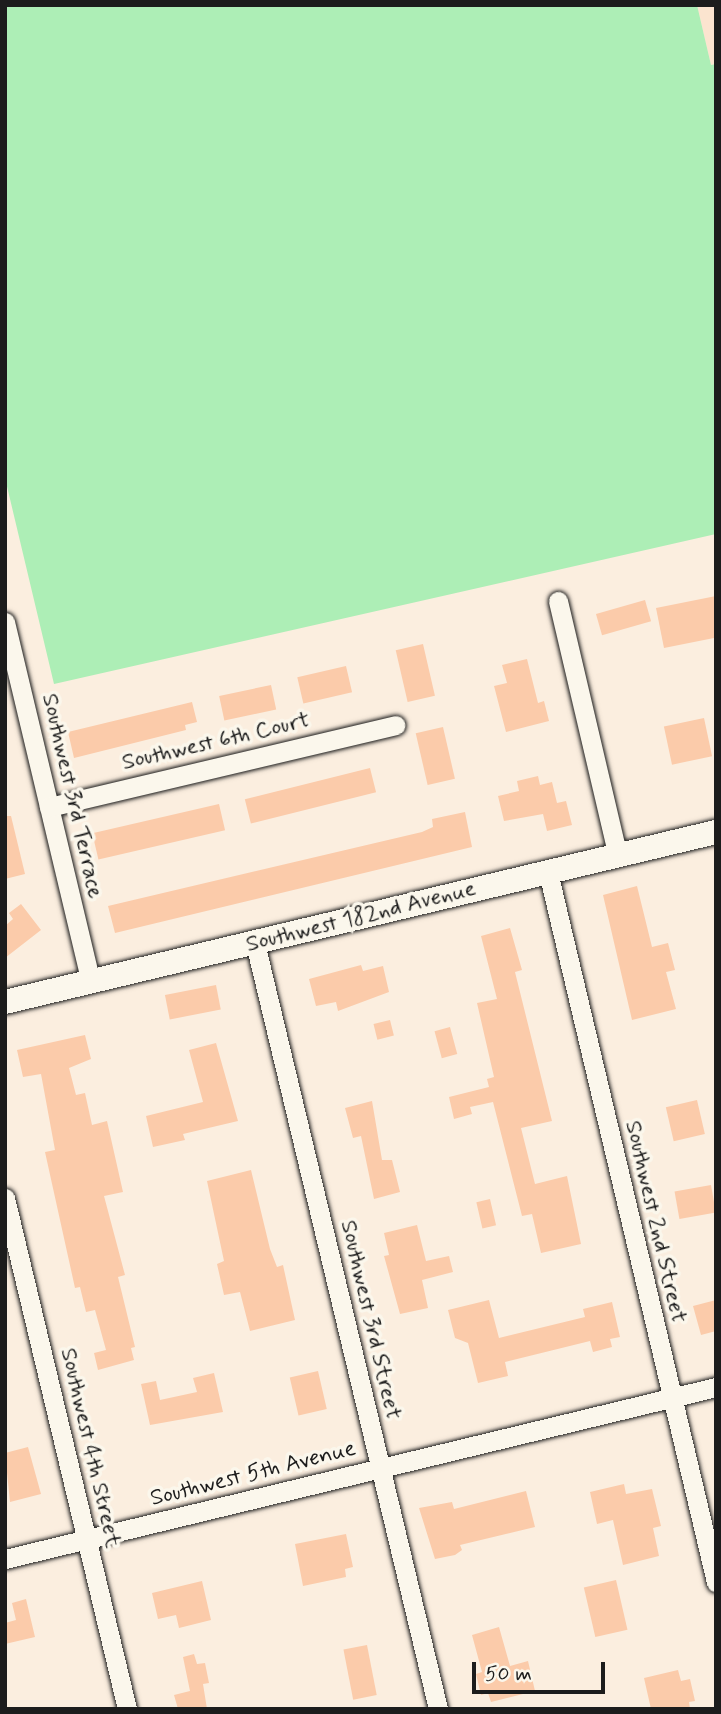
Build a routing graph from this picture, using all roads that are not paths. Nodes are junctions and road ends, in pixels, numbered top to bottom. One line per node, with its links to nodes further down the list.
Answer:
1 (558, 601): 6 (street)
2 (5, 622): 4 (street, Southwest 3rd Terrace)
3 (395, 725): 4 (street, Southwest 6th Court)
4 (49, 807): 9 (street, Southwest 3rd Terrace)
5 (716, 832): 6 (street, Southwest 182nd Avenue)
6 (618, 856): 7 (street, Southwest 182nd Avenue)
7 (548, 872): 8 (street, Southwest 182nd Avenue); 13 (street, Southwest 2nd Street)
8 (255, 943): 9 (street, Southwest 182nd Avenue); 14 (street, Southwest 3rd Street)
9 (91, 982): 10 (street, Southwest 182nd Avenue)
10 (5, 1002)
11 (5, 1198): 15 (street, Southwest 4th Street)
12 (716, 1387): 13 (street, Southwest 5th Avenue)
13 (672, 1398): 14 (street, Southwest 5th Avenue); 17 (street, Southwest 2nd Street)
14 (381, 1469): 15 (street, Southwest 5th Avenue); 19 (street, Southwest 3rd Street)
15 (86, 1540): 16 (street, Southwest 5th Avenue); 18 (street, Southwest 4th Street)
16 (5, 1559)
17 (716, 1582)
18 (127, 1709)
19 (438, 1709)

